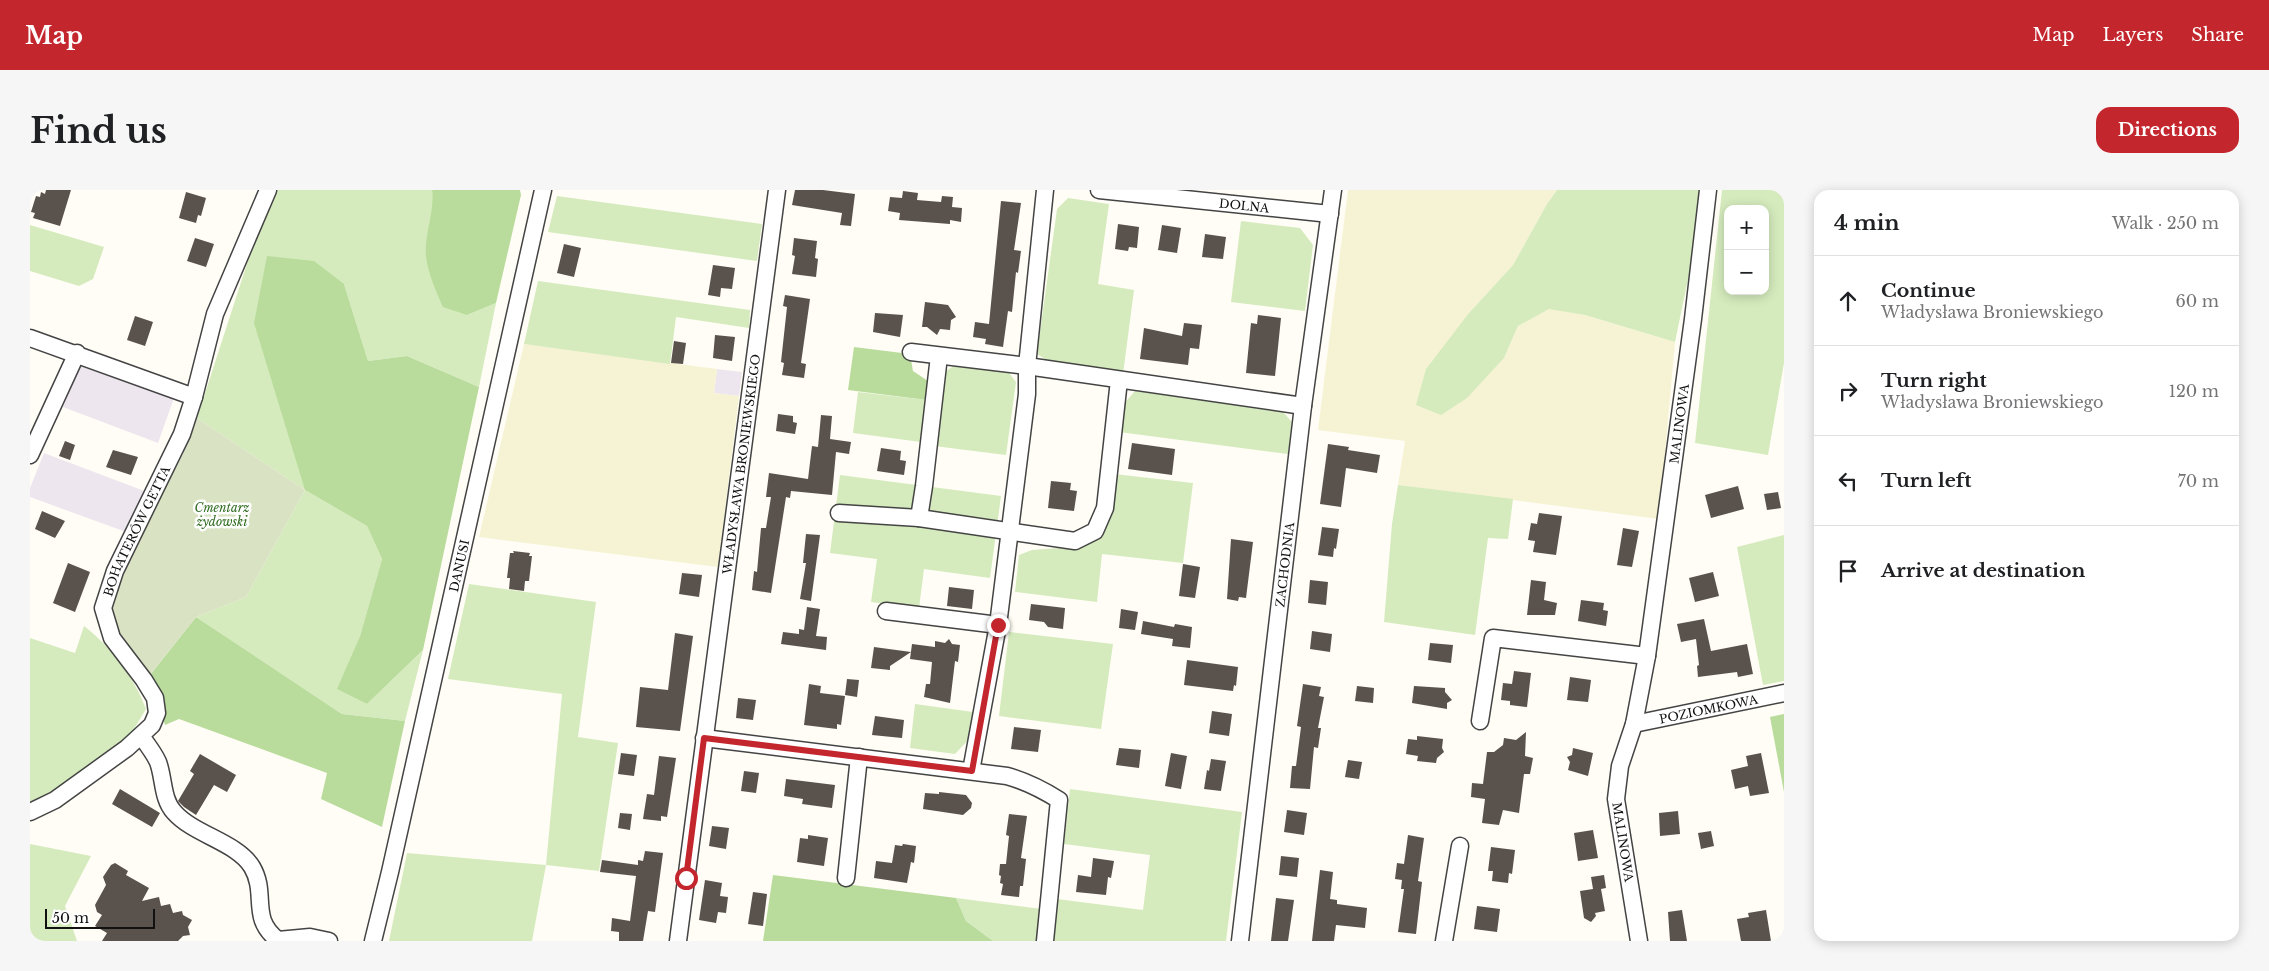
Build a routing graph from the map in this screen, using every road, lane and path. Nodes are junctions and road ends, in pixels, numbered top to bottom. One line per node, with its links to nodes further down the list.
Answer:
1 (268, 190): 15 (street, BOHATERÓW GETTA)
2 (543, 190): 36 (street, DANUSI)
3 (777, 190): 28 (street, WŁADYSŁAWA BRONIEWSKIEGO)
4 (1046, 190): 13 (street)
5 (1099, 190): 8 (street, DOLNA)
6 (1333, 190): 8 (street, ZACHODNIA)
7 (1708, 190): 23 (street, MALINOWA)
8 (1330, 214): 16 (street, ZACHODNIA)
9 (30, 338): 11 (street)
10 (911, 352): 12 (street)
11 (77, 353): 15 (street); 17 (street)
12 (939, 356): 13 (street); 19 (street)
13 (1027, 366): 14 (street); 20 (street)
14 (1119, 380): 16 (street); 20 (street)
15 (194, 397): 27 (street, BOHATERÓW GETTA)
16 (1303, 406): 39 (street, ZACHODNIA)
17 (30, 455)
18 (839, 513): 19 (street)
19 (919, 518): 20 (street)
20 (1009, 532): 22 (street)
21 (886, 611): 22 (street)
22 (998, 625): 30 (street)
23 (1647, 656): 25 (street); 26 (street, MALINOWA)
24 (1784, 693): 26 (street, POZIOMKOWA)
25 (1480, 720)
26 (1634, 724): 41 (street, MALINOWA)
27 (141, 736): 31 (street, BOHATERÓW GETTA); 34 (street)
28 (704, 738): 29 (street); 37 (street, WŁADYSŁAWA BRONIEWSKIEGO)
29 (859, 757): 30 (street); 33 (street)
30 (972, 771): 38 (street)
31 (30, 812)
32 (1460, 846): 40 (street)
33 (846, 878)
34 (309, 939): 35 (street)
35 (329, 941)
36 (373, 941)
37 (678, 941)
38 (1045, 941)
39 (1240, 941)
40 (1444, 941)
41 (1638, 941)

